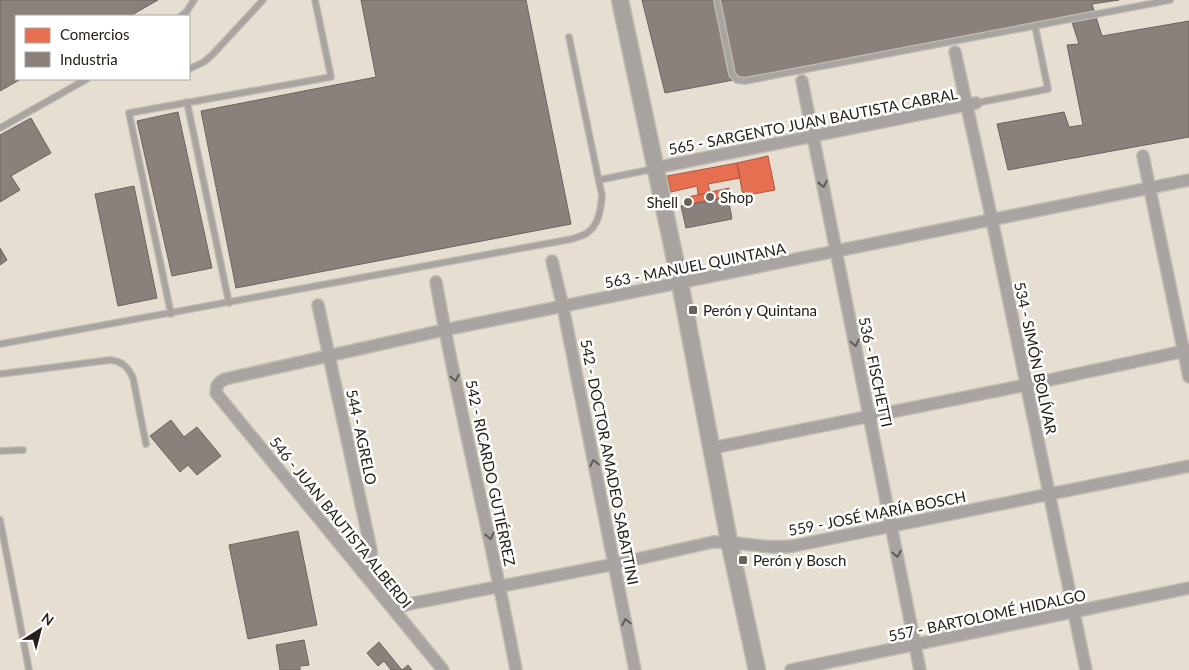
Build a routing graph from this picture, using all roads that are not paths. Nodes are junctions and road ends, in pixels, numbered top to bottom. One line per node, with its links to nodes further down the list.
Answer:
1 (194, 0): 8 (lane)
2 (263, 0): 12 (lane)
3 (315, 0): 15 (lane)
4 (620, 0): 20 (street)
5 (717, 0): 9 (lane)
6 (1170, 0): 7 (lane)
7 (1159, 1): 9 (lane)
8 (182, 15)
9 (1035, 26): 16 (lane)
10 (569, 37): 21 (lane)
11 (955, 52): 16 (street, 534 - SIMÓN BOLÍVAR)
12 (190, 69)
13 (85, 80): 17 (lane)
14 (802, 81): 18 (street, 536 - FISCHETTI)
15 (187, 102): 29 (lane); 32 (lane)
16 (971, 104): 18 (street, 565 - SARGENTO JUAN BAUTISTA CABRAL); 24 (street, 534 - SIMÓN BOLÍVAR)
17 (0, 128)
18 (813, 136): 20 (street, 565 - SARGENTO JUAN BAUTISTA CABRAL); 25 (street, 536 - FISCHETTI, one-way to 25)
19 (1143, 156): 23 (street)
20 (655, 168): 21 (lane); 28 (street)
21 (599, 180): 29 (lane)
22 (1189, 180): 23 (street, 563 - MANUEL QUINTANA)
23 (1149, 188): 24 (street, 563 - MANUEL QUINTANA); 35 (street)
24 (992, 220): 25 (street, 563 - MANUEL QUINTANA); 39 (street, 534 - SIMÓN BOLÍVAR)
25 (836, 252): 28 (street, 563 - MANUEL QUINTANA); 41 (street, 536 - FISCHETTI, one-way to 41)
26 (552, 261): 31 (street, 542 - DOCTOR AMADEO SABATTINI)
27 (436, 282): 33 (street, 542 - RICARDO GUTIÉRREZ)
28 (680, 283): 31 (street, 563 - MANUEL QUINTANA); 43 (street)
29 (230, 303): 32 (lane)
30 (318, 305): 36 (street, 544 - AGRELO)
31 (563, 307): 33 (street, 563 - MANUEL QUINTANA); 51 (street, 542 - DOCTOR AMADEO SABATTINI, one-way to 31)
32 (172, 314): 34 (lane)
33 (444, 330): 36 (street, 563 - MANUEL QUINTANA); 53 (street, 542 - RICARDO GUTIÉRREZ, one-way to 53)
34 (0, 344)
35 (1186, 351): 38 (street); 39 (street)
36 (330, 356): 40 (street, 563 - MANUEL QUINTANA); 52 (street, 544 - AGRELO)
37 (0, 374): 42 (lane)
38 (1189, 377)
39 (1026, 385): 41 (street); 47 (street, 534 - SIMÓN BOLÍVAR)
40 (216, 393): 52 (street, 546 - JUAN BAUTISTA ALBERDI)
41 (870, 416): 43 (street); 49 (street, 536 - FISCHETTI)
42 (146, 444)
43 (712, 448): 50 (street)
44 (23, 450): 45 (lane)
45 (0, 451)
46 (1189, 466): 47 (street, 559 - JOSÉ MARÍA BOSCH)
47 (1048, 494): 49 (street, 559 - JOSÉ MARÍA BOSCH); 56 (street, 534 - SIMÓN BOLÍVAR)
48 (0, 520): 58 (lane)
49 (892, 526): 50 (street, 559 - JOSÉ MARÍA BOSCH); 57 (street, 536 - FISCHETTI, one-way to 57)
50 (729, 541): 51 (street, 559 - JOSÉ MARÍA BOSCH); 62 (street)
51 (615, 564): 53 (street, 559 - JOSÉ MARÍA BOSCH); 61 (street, 542 - DOCTOR AMADEO SABATTINI, one-way to 51)
52 (364, 573): 55 (street, 546 - JUAN BAUTISTA ALBERDI)
53 (500, 586): 55 (street, 559 - JOSÉ MARÍA BOSCH); 60 (street, 542 - RICARDO GUTIÉRREZ)
54 (1189, 588): 56 (street, 557 - BARTOLOMÉ HIDALGO)
55 (395, 611): 59 (street, 546 - JUAN BAUTISTA ALBERDI)
56 (1074, 612): 57 (street, 557 - BARTOLOMÉ HIDALGO); 65 (street, 534 - SIMÓN BOLÍVAR)
57 (915, 646): 63 (street, 557 - BARTOLOMÉ HIDALGO); 64 (street, 536 - FISCHETTI)
58 (29, 670)
59 (443, 670)
60 (516, 670)
61 (635, 670)
62 (757, 670)
63 (791, 670)
64 (920, 670)
65 (1086, 670)

